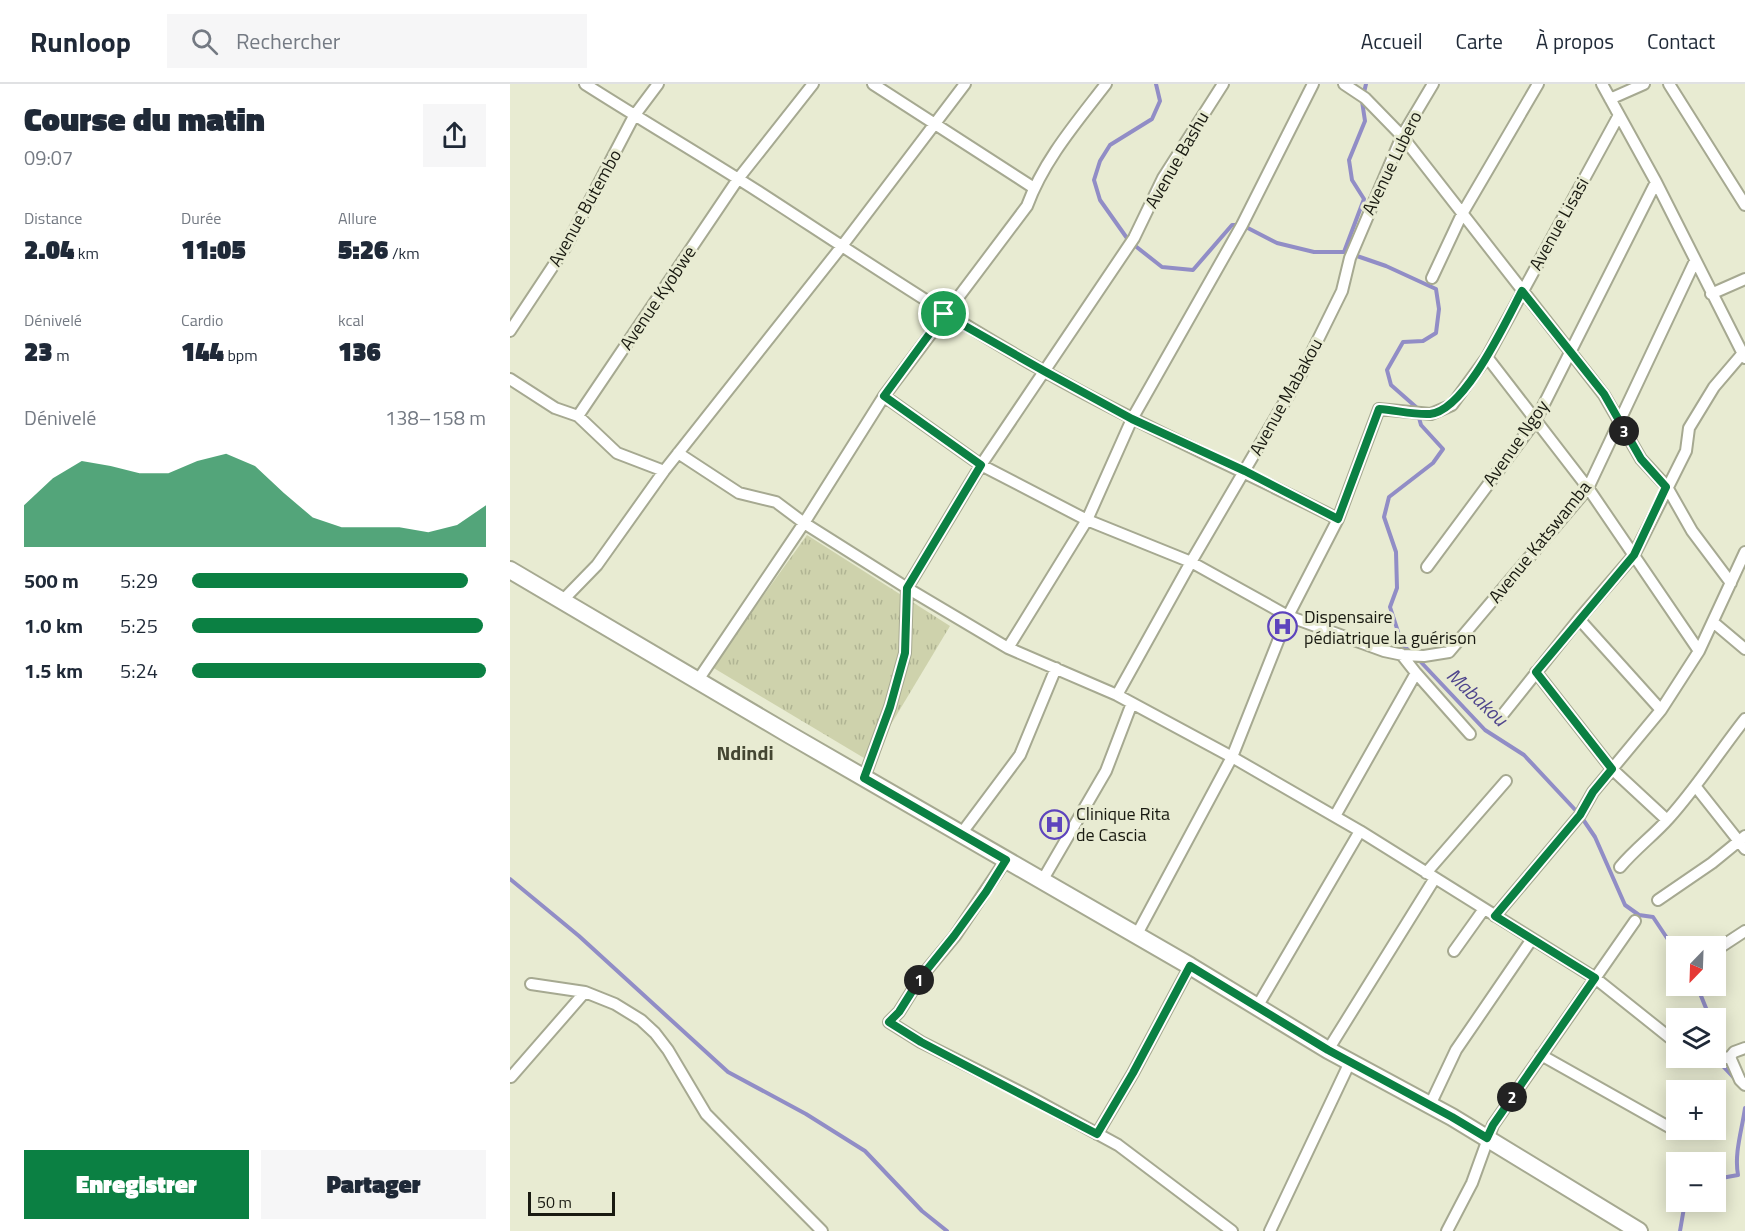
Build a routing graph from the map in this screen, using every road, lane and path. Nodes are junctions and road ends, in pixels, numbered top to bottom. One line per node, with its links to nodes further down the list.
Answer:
1 (585, 84): 17 (street)
2 (658, 84): 17 (street, Avenue Butembo)
3 (813, 84): 20 (street, Avenue Kyobwe)
4 (873, 84): 18 (street)
5 (965, 84): 18 (street)
6 (1106, 84): 22 (street)
7 (1223, 84): 37 (street, Avenue Bashu)
8 (1313, 84): 41 (street)
9 (1344, 84): 19 (street)
10 (1433, 84): 19 (street, Avenue Lubero)
11 (1538, 84): 24 (street)
12 (1602, 84): 15 (street)
13 (1644, 84): 15 (street)
14 (1668, 84): 23 (street)
15 (1610, 99): 16 (street)
16 (1619, 115): 21 (street); 30 (street, Avenue Lisasi)
17 (634, 116): 20 (street); 33 (street, Avenue Butembo)
18 (935, 124): 22 (street); 25 (street)
19 (1402, 136): 24 (street); 26 (street, Avenue Lubero)
20 (738, 179): 25 (street); 40 (street, Avenue Kyobwe)
21 (1656, 183): 27 (street); 34 (street, Avenue Ngoy)
22 (1034, 188): 32 (street)
23 (1745, 205)
24 (1462, 214): 28 (street); 30 (street)
25 (842, 246): 32 (street); 44 (street)
26 (1350, 258): 47 (street, Avenue Mabakou)
27 (1695, 261): 31 (street); 43 (street, Avenue Katswamba)
28 (1432, 278)
29 (1745, 279): 31 (street)
30 (1522, 291): 34 (street); 36 (street, Avenue Lisasi)
31 (1712, 294): 35 (street)
32 (944, 314): 37 (street); 39 (street)
33 (510, 331)
34 (1572, 353): 42 (street, Avenue Ngoy); 43 (street)
35 (1744, 356): 48 (street)
36 (1487, 357): 42 (street); 50 (street, Avenue Lisasi)
37 (1044, 371): 41 (street); 45 (street)
38 (510, 379): 40 (street)
39 (884, 396): 45 (street); 52 (street)
40 (578, 416): 46 (street)
41 (1132, 419): 47 (street); 51 (street)
42 (1536, 420): 49 (street); 56 (street, Avenue Ngoy)
43 (1619, 423): 48 (street); 49 (street, Avenue Katswamba)
44 (678, 453): 46 (street); 52 (street)
45 (981, 465): 51 (street); 59 (street)
46 (664, 471): 60 (street)
47 (1245, 471): 50 (street); 55 (street, Avenue Mabakou)
48 (1666, 487): 54 (street); 58 (street)
49 (1588, 488): 54 (street); 67 (street, Avenue Katswamba)
50 (1338, 519): 61 (street)
51 (1087, 520): 55 (street); 64 (street)
52 (804, 523): 59 (street); 71 (street)
53 (1745, 552): 58 (street)
54 (1634, 555): 62 (street); 66 (street)
55 (1191, 562): 61 (street); 72 (street, Avenue Mabakou)
56 (1427, 567)
57 (510, 570): 60 (main road)
58 (1731, 583): 63 (street)
59 (907, 588): 64 (street); 80 (street)
60 (562, 601): 71 (main road)
61 (1288, 616): 67 (street); 78 (street)
62 (1579, 619): 69 (street); 74 (street)
63 (1713, 622): 65 (street); 66 (street)
64 (1008, 648): 68 (street)
65 (1745, 649)
66 (1699, 651): 74 (street)
67 (1402, 655): 70 (street)
68 (1056, 668): 72 (street); 86 (street)
69 (1536, 672): 75 (street); 79 (street)
70 (1416, 673): 77 (street); 83 (street)
71 (698, 680): 80 (main road)
72 (1117, 695): 73 (street)
73 (1132, 703): 78 (street); 91 (street)
74 (1661, 710): 79 (street)
75 (1500, 718)
76 (1745, 719): 82 (street)
77 (1470, 734)
78 (1232, 757): 83 (street); 97 (street)
79 (1612, 769): 84 (street); 94 (street)
80 (864, 778): 86 (main road)
81 (1506, 781): 90 (street)
82 (1696, 787): 84 (street); 87 (street)
83 (1335, 816): 85 (street)
84 (1667, 820): 89 (street)
85 (1360, 831): 90 (street); 105 (street)
86 (961, 834): 88 (main road)
87 (1743, 842): 92 (street)
88 (1006, 860): 91 (main road); 116 (street)
89 (1620, 867)
90 (1431, 876): 93 (street); 108 (street)
91 (1042, 881): 97 (main road)
92 (1658, 900)
93 (1484, 909): 94 (street); 100 (street)
94 (1495, 916): 98 (street)
95 (1635, 921): 102 (street)
96 (1745, 931): 99 (street)
97 (1136, 936): 101 (main road)
98 (1532, 939): 102 (street); 114 (street)
99 (1726, 943)
100 (1454, 951)
101 (1190, 966): 105 (main road); 116 (street)
102 (1595, 978): 106 (street); 109 (street)
103 (531, 984): 104 (street)
104 (585, 992): 112 (street); 118 (street)
105 (1257, 1007): 108 (main road)
106 (1666, 1035)
107 (1745, 1048): 110 (street)
108 (1328, 1050): 111 (main road)
109 (1541, 1055): 115 (street); 117 (street)
110 (1728, 1058): 113 (street)
111 (1350, 1062): 114 (main road); 120 (street)
112 (511, 1077)
113 (1745, 1084)
114 (1430, 1105): 117 (main road)
115 (1666, 1125)
116 (1097, 1134): 119 (street)
117 (1487, 1138): 121 (street); 122 (main road)
118 (822, 1231)
119 (1232, 1231)
120 (1270, 1231)
121 (1447, 1231)
122 (1639, 1231)

